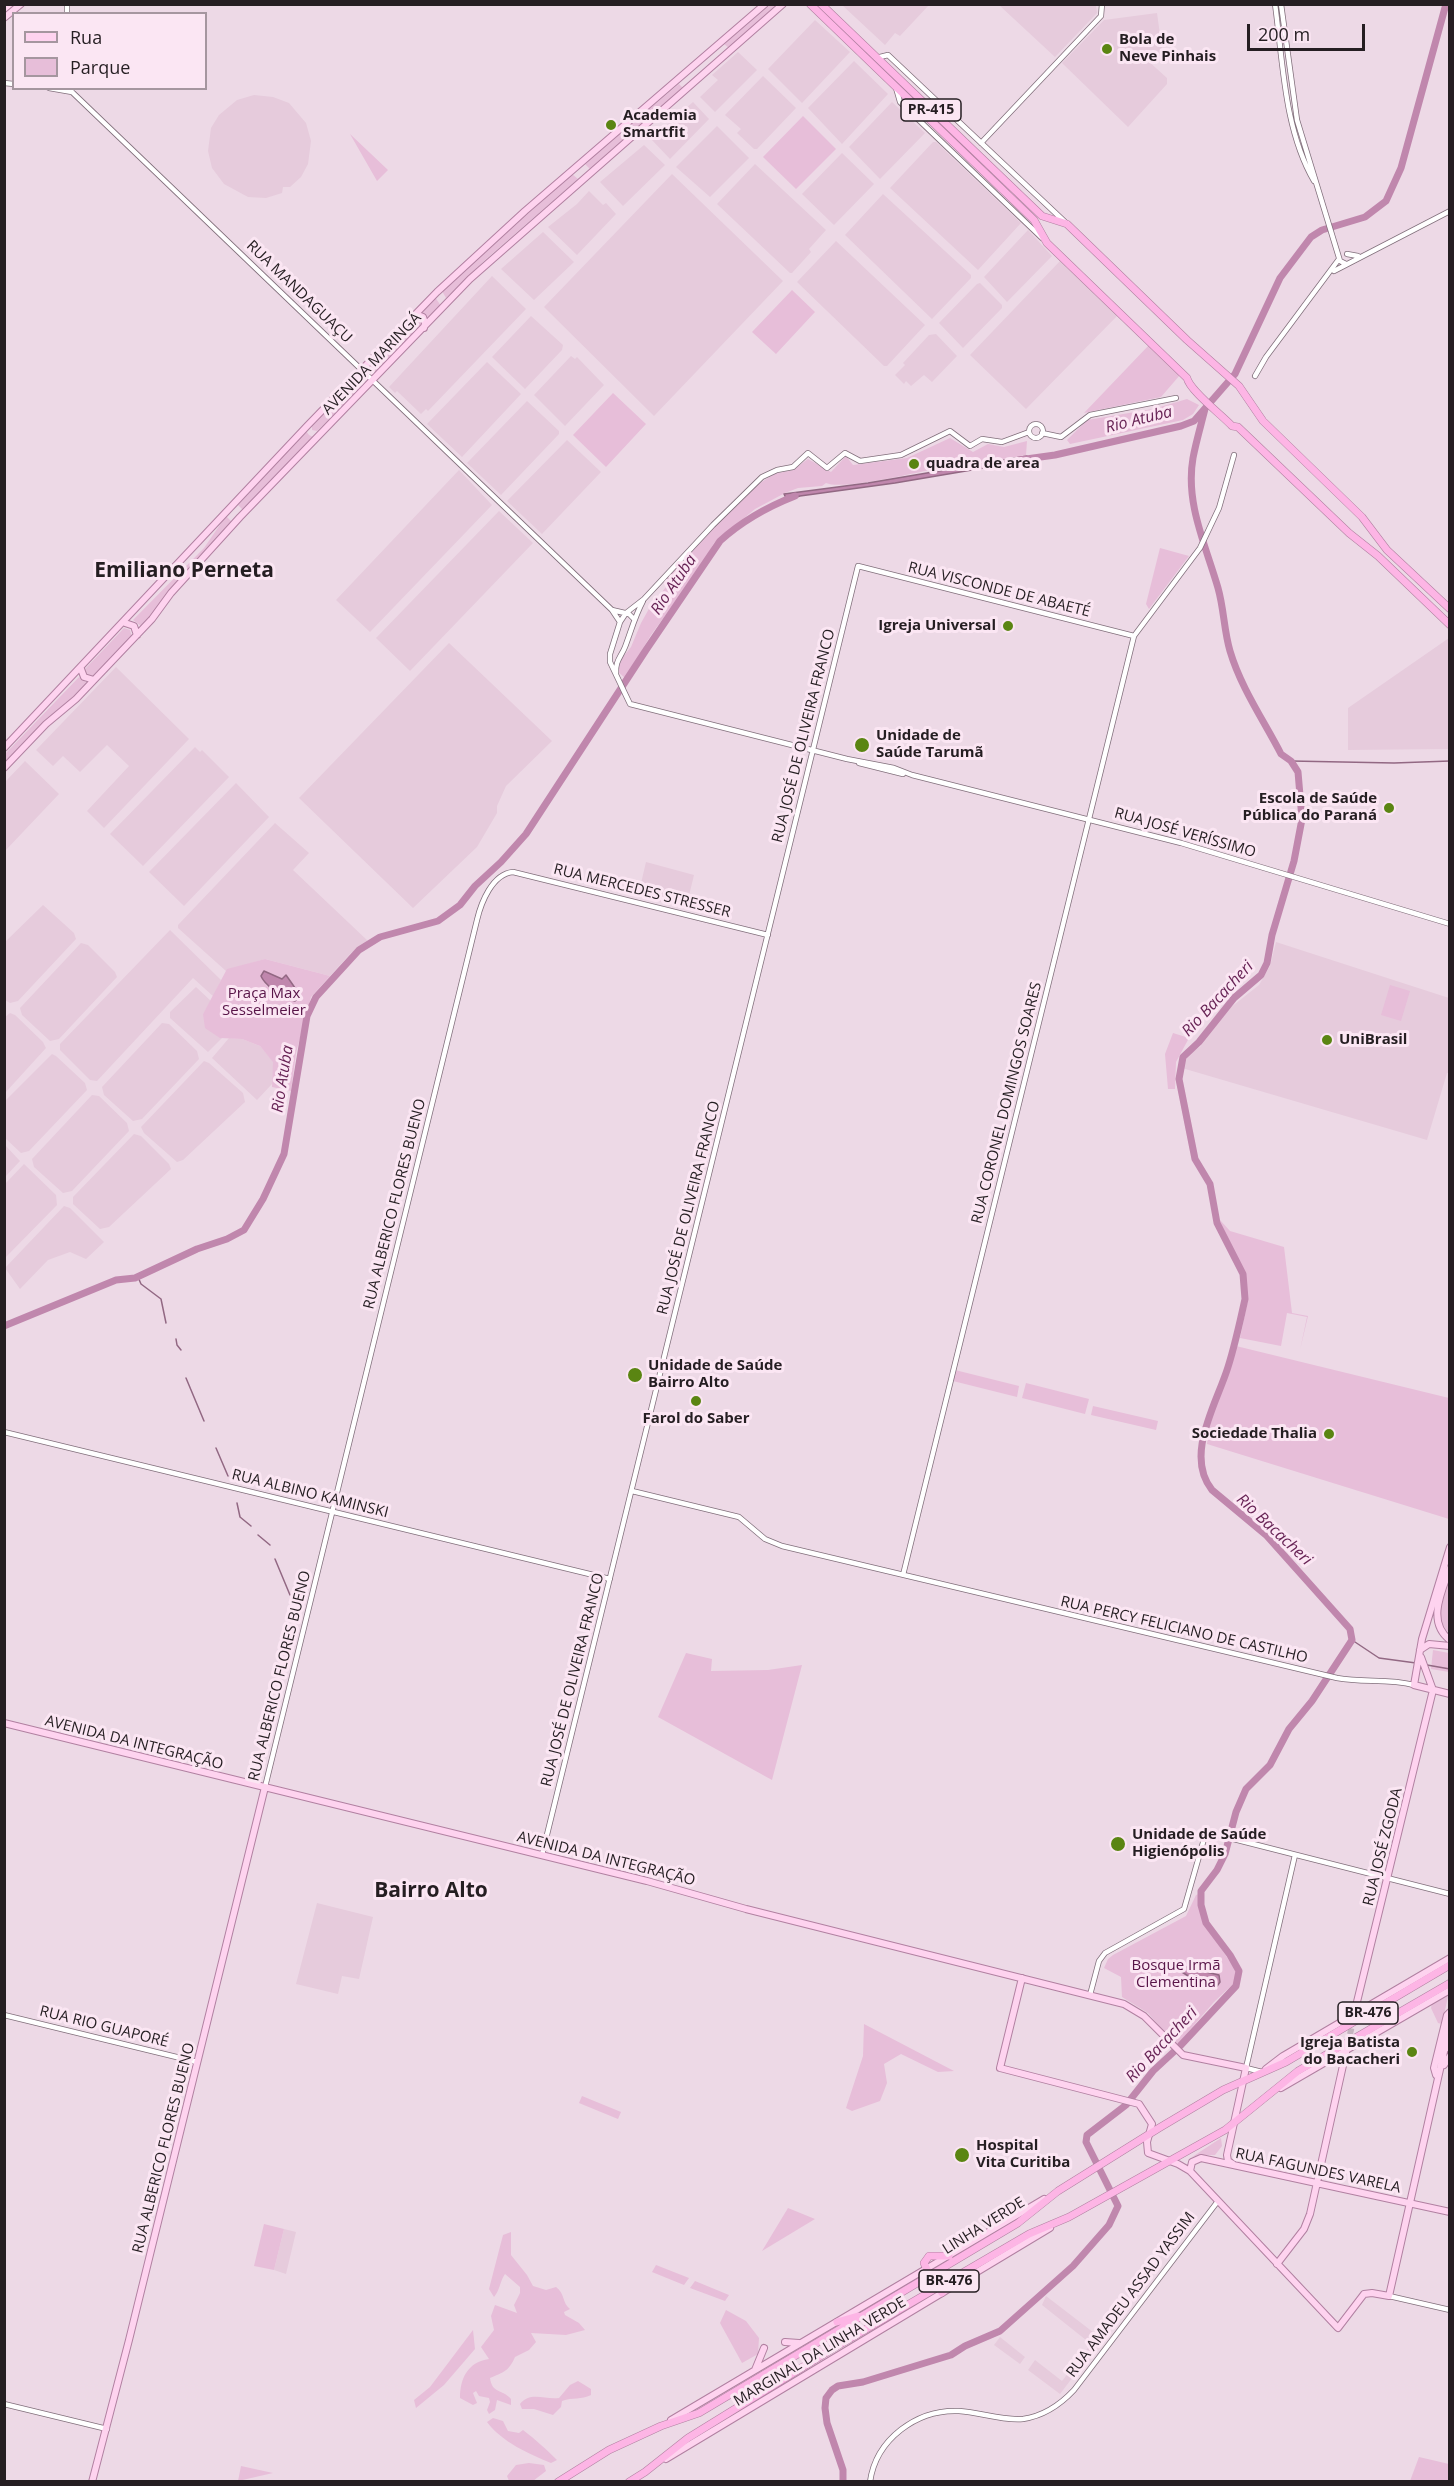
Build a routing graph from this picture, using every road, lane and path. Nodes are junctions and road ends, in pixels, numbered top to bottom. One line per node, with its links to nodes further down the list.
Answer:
1 (10, 4): 10 (main road)
2 (21, 4): 11 (main road)
3 (765, 4): 12 (main road, AVENIDA MARINGÁ)
4 (783, 4): 13 (main road, AVENIDA MARINGÁ)
5 (810, 4): 47 (highway, PR-415)
6 (821, 4): 14 (highway, PR-415)
7 (1102, 4): 18 (street)
8 (1275, 4): 19 (street)
9 (1281, 4): 19 (street)
10 (4, 9)
11 (4, 18)
12 (720, 44): 13 (main road); 15 (main road, AVENIDA MARINGÁ)
13 (728, 52): 16 (main road, AVENIDA MARINGÁ)
14 (876, 58): 18 (street); 21 (highway, PR-415)
15 (678, 80): 16 (main road); 28 (main road, AVENIDA MARINGÁ)
16 (687, 89): 29 (main road, AVENIDA MARINGÁ)
17 (72, 90): 30 (street, RUA MANDAGUAÇU)
18 (981, 143): 21 (street)
19 (1315, 183): 22 (street)
20 (1449, 211): 24 (street)
21 (1067, 224): 41 (highway)
22 (1336, 243): 23 (street); 25 (street)
23 (1347, 254): 24 (street); 25 (street); 26 (street)
24 (1361, 256): 26 (street)
25 (1340, 257): 26 (street); 27 (street)
26 (1347, 264): 27 (street)
27 (1331, 272): 31 (street)
28 (412, 317): 29 (main road); 30 (main road, AVENIDA MARINGÁ)
29 (423, 328): 32 (main road, AVENIDA MARINGÁ)
30 (362, 369): 32 (street, RUA MANDAGUAÇU); 34 (main road, AVENIDA MARINGÁ)
31 (1255, 376)
32 (374, 380): 37 (main road, AVENIDA MARINGÁ); 42 (street, RUA MANDAGUAÇU)
33 (1176, 398): 36 (street)
34 (308, 424): 37 (main road); 46 (main road, AVENIDA MARINGÁ)
35 (1029, 432): 36 (street); 36 (street); 40 (street)
36 (1042, 433)
37 (319, 435): 48 (main road, AVENIDA MARINGÁ)
38 (1234, 455): 49 (street)
39 (858, 566): 49 (street, RUA VISCONDE DE ABAETÉ); 56 (street, RUA JOSÉ DE OLIVEIRA FRANCO)
40 (644, 599): 43 (street); 44 (street)
41 (1449, 609)
42 (612, 610): 43 (street); 45 (street, RUA MANDAGUAÇU)
43 (626, 613): 44 (street); 45 (street)
44 (634, 618): 51 (street)
45 (620, 622): 50 (street)
46 (125, 623): 48 (main road); 52 (main road, AVENIDA MARINGÁ)
47 (1449, 625)
48 (137, 635): 54 (main road, AVENIDA MARINGÁ)
49 (1134, 636): 58 (street, RUA CORONEL DOMINGOS SOARES)
50 (613, 643): 51 (street); 53 (street)
51 (624, 649): 53 (street)
52 (81, 669): 54 (main road); 55 (main road, AVENIDA MARINGÁ)
53 (616, 676): 56 (street, RUA JOSÉ VERÍSSIMO)
54 (94, 680): 57 (main road, AVENIDA MARINGÁ)
55 (4, 748)
56 (813, 750): 58 (street, RUA JOSÉ VERÍSSIMO); 61 (street, RUA JOSÉ DE OLIVEIRA FRANCO)
57 (4, 768)
58 (1089, 820): 60 (street, RUA JOSÉ VERÍSSIMO); 67 (street, RUA CORONEL DOMINGOS SOARES)
59 (510, 872): 61 (street, RUA MERCEDES STRESSER); 64 (street, RUA ALBERICO FLORES BUENO)
60 (1449, 924)
61 (768, 935): 63 (street, RUA JOSÉ DE OLIVEIRA FRANCO)
62 (4, 1432): 64 (street, RUA ALBINO KAMINSKI)
63 (632, 1491): 67 (street, RUA PERCY FELICIANO DE CASTILHO); 68 (street, RUA JOSÉ DE OLIVEIRA FRANCO)
64 (332, 1512): 68 (street, RUA ALBINO KAMINSKI); 76 (street, RUA ALBERICO FLORES BUENO)
65 (1449, 1547): 71 (main road)
66 (1449, 1568): 69 (main road)
67 (903, 1575): 72 (street, RUA PERCY FELICIANO DE CASTILHO)
68 (610, 1579): 77 (street, RUA JOSÉ DE OLIVEIRA FRANCO)
69 (1449, 1640)
70 (1449, 1646): 71 (main road)
71 (1420, 1660): 72 (main road); 73 (main road)
72 (1414, 1685): 73 (main road)
73 (1433, 1690): 74 (main road); 79 (main road, RUA JOSÉ ZGODA)
74 (1449, 1694)
75 (4, 1724): 76 (main road, AVENIDA DA INTEGRAÇÃO)
76 (265, 1787): 77 (main road, AVENIDA DA INTEGRAÇÃO); 95 (main road, RUA ALBERICO FLORES BUENO)
77 (542, 1855): 83 (main road, AVENIDA DA INTEGRAÇÃO)
78 (1296, 1855): 79 (street); 86 (street); 96 (street)
79 (1387, 1878): 80 (street); 87 (main road, RUA JOSÉ ZGODA)
80 (1449, 1894)
81 (1449, 1958): 97 (main road)
82 (1449, 1965): 97 (highway, LINHA VERDE / BR-476)
83 (1022, 1978): 86 (main road, AVENIDA DA INTEGRAÇÃO); 102 (main road)
84 (1449, 1983): 100 (highway, LINHA VERDE / BR-476)
85 (1449, 1990): 100 (main road)
86 (1090, 1995): 96 (main road, AVENIDA DA INTEGRAÇÃO)
87 (1355, 2010)
88 (1449, 2012): 98 (main road)
89 (4, 2015): 95 (street, RUA RIO GUAPORÉ)
90 (1449, 2025): 98 (main road)
91 (1449, 2043): 92 (main road)
92 (1449, 2049)
93 (1346, 2052): 106 (main road)
94 (1449, 2056): 98 (main road)
95 (198, 2062): 125 (main road, RUA ALBERICO FLORES BUENO)
96 (1246, 2068): 97 (street); 99 (main road)
97 (1262, 2072): 99 (highway, LINHA VERDE / BR-476)
98 (1437, 2079): 109 (main road)
99 (1243, 2080): 101 (main road); 102 (highway, LINHA VERDE / BR-476)
100 (1261, 2100): 101 (highway, LINHA VERDE / BR-476)
101 (1233, 2124): 103 (highway, LINHA VERDE / BR-476); 104 (main road)
102 (1149, 2134): 103 (main road); 107 (highway, LINHA VERDE / BR-476)
103 (1171, 2161): 105 (main road); 114 (highway, LINHA VERDE / BR-476)
104 (1233, 2164): 105 (main road, RUA FAGUNDES VARELA); 106 (main road, RUA FAGUNDES VARELA)
105 (1190, 2171): 108 (main road)
106 (1317, 2182): 109 (main road, RUA FAGUNDES VARELA); 112 (main road)
107 (1058, 2191): 111 (main road); 113 (highway, LINHA VERDE / BR-476)
108 (1218, 2201): 112 (main road); 129 (street, RUA AMADEU ASSAD YASSIM)
109 (1409, 2203): 110 (main road, RUA FAGUNDES VARELA); 115 (main road)
110 (1449, 2212)
111 (949, 2256): 113 (highway)
112 (1277, 2264): 115 (main road)
113 (928, 2273): 114 (highway); 117 (highway, LINHA VERDE / BR-476); 118 (main road, MARGINAL DA LINHA VERDE)
114 (940, 2290): 128 (highway, LINHA VERDE / BR-476)
115 (1389, 2296): 116 (street)
116 (1449, 2310)
117 (866, 2314): 118 (highway); 124 (highway, LINHA VERDE / BR-476)
118 (837, 2322): 120 (main road, MARGINAL DA LINHA VERDE)
119 (785, 2342): 120 (main road)
120 (802, 2342): 122 (main road, MARGINAL DA LINHA VERDE)
121 (764, 2348): 122 (main road)
122 (755, 2370): 124 (main road, MARGINAL DA LINHA VERDE)
123 (4, 2404): 125 (street)
124 (661, 2426): 127 (highway, LINHA VERDE / BR-476)
125 (107, 2429): 126 (main road, RUA ALBERICO FLORES BUENO)
126 (94, 2481)
127 (558, 2481)
128 (629, 2481)
129 (870, 2481)

